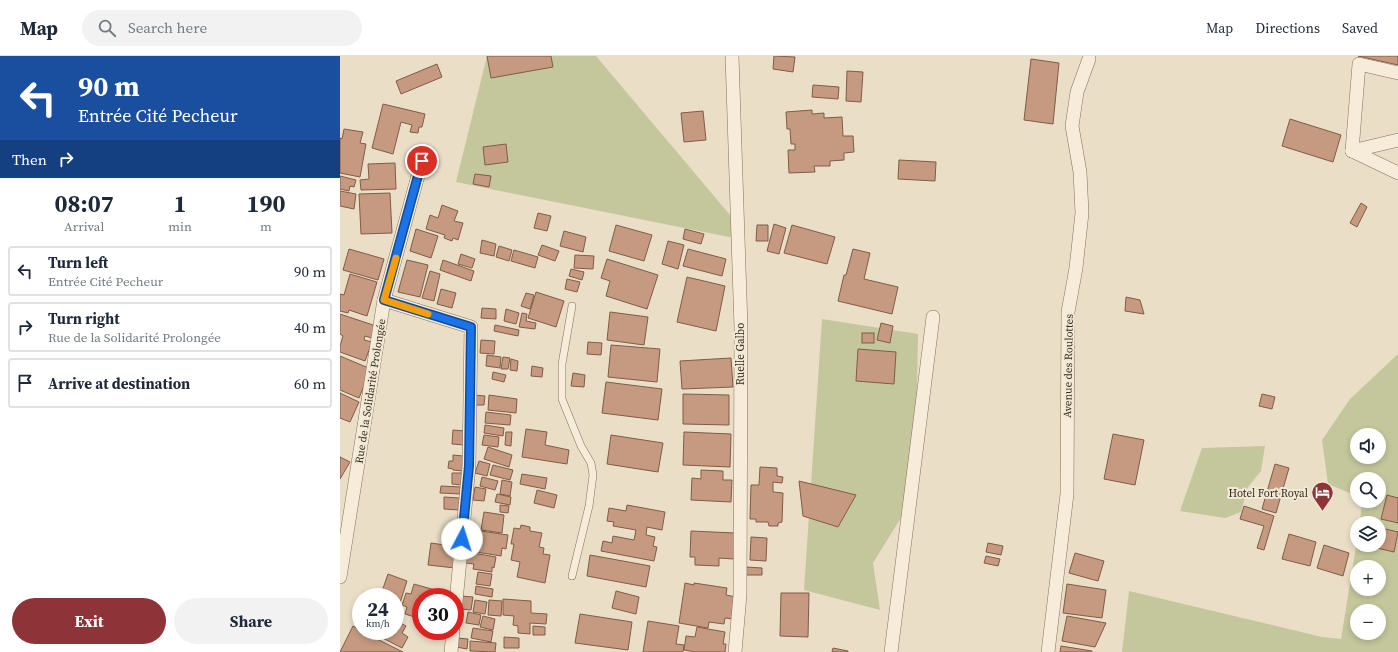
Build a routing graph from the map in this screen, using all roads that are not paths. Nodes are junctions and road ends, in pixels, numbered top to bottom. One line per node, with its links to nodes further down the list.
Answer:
1 (732, 56): 16 (street, Ruelle Galbo)
2 (1089, 59): 18 (street, Avenue des Roulottes)
3 (1398, 73): 5 (street)
4 (1398, 140): 5 (street)
5 (1352, 152): 7 (street)
6 (422, 161): 8 (street, Rue de la Solidarité Prolongée)
7 (1398, 173)
8 (384, 300): 12 (street, Rue de la Solidarité Prolongée); 13 (street)
9 (572, 306): 11 (lane)
10 (933, 317): 17 (street)
11 (572, 576)
12 (340, 577)
13 (457, 588)
14 (452, 640): 15 (street)
15 (451, 652)
16 (735, 652)
17 (891, 652)
18 (1048, 652)

